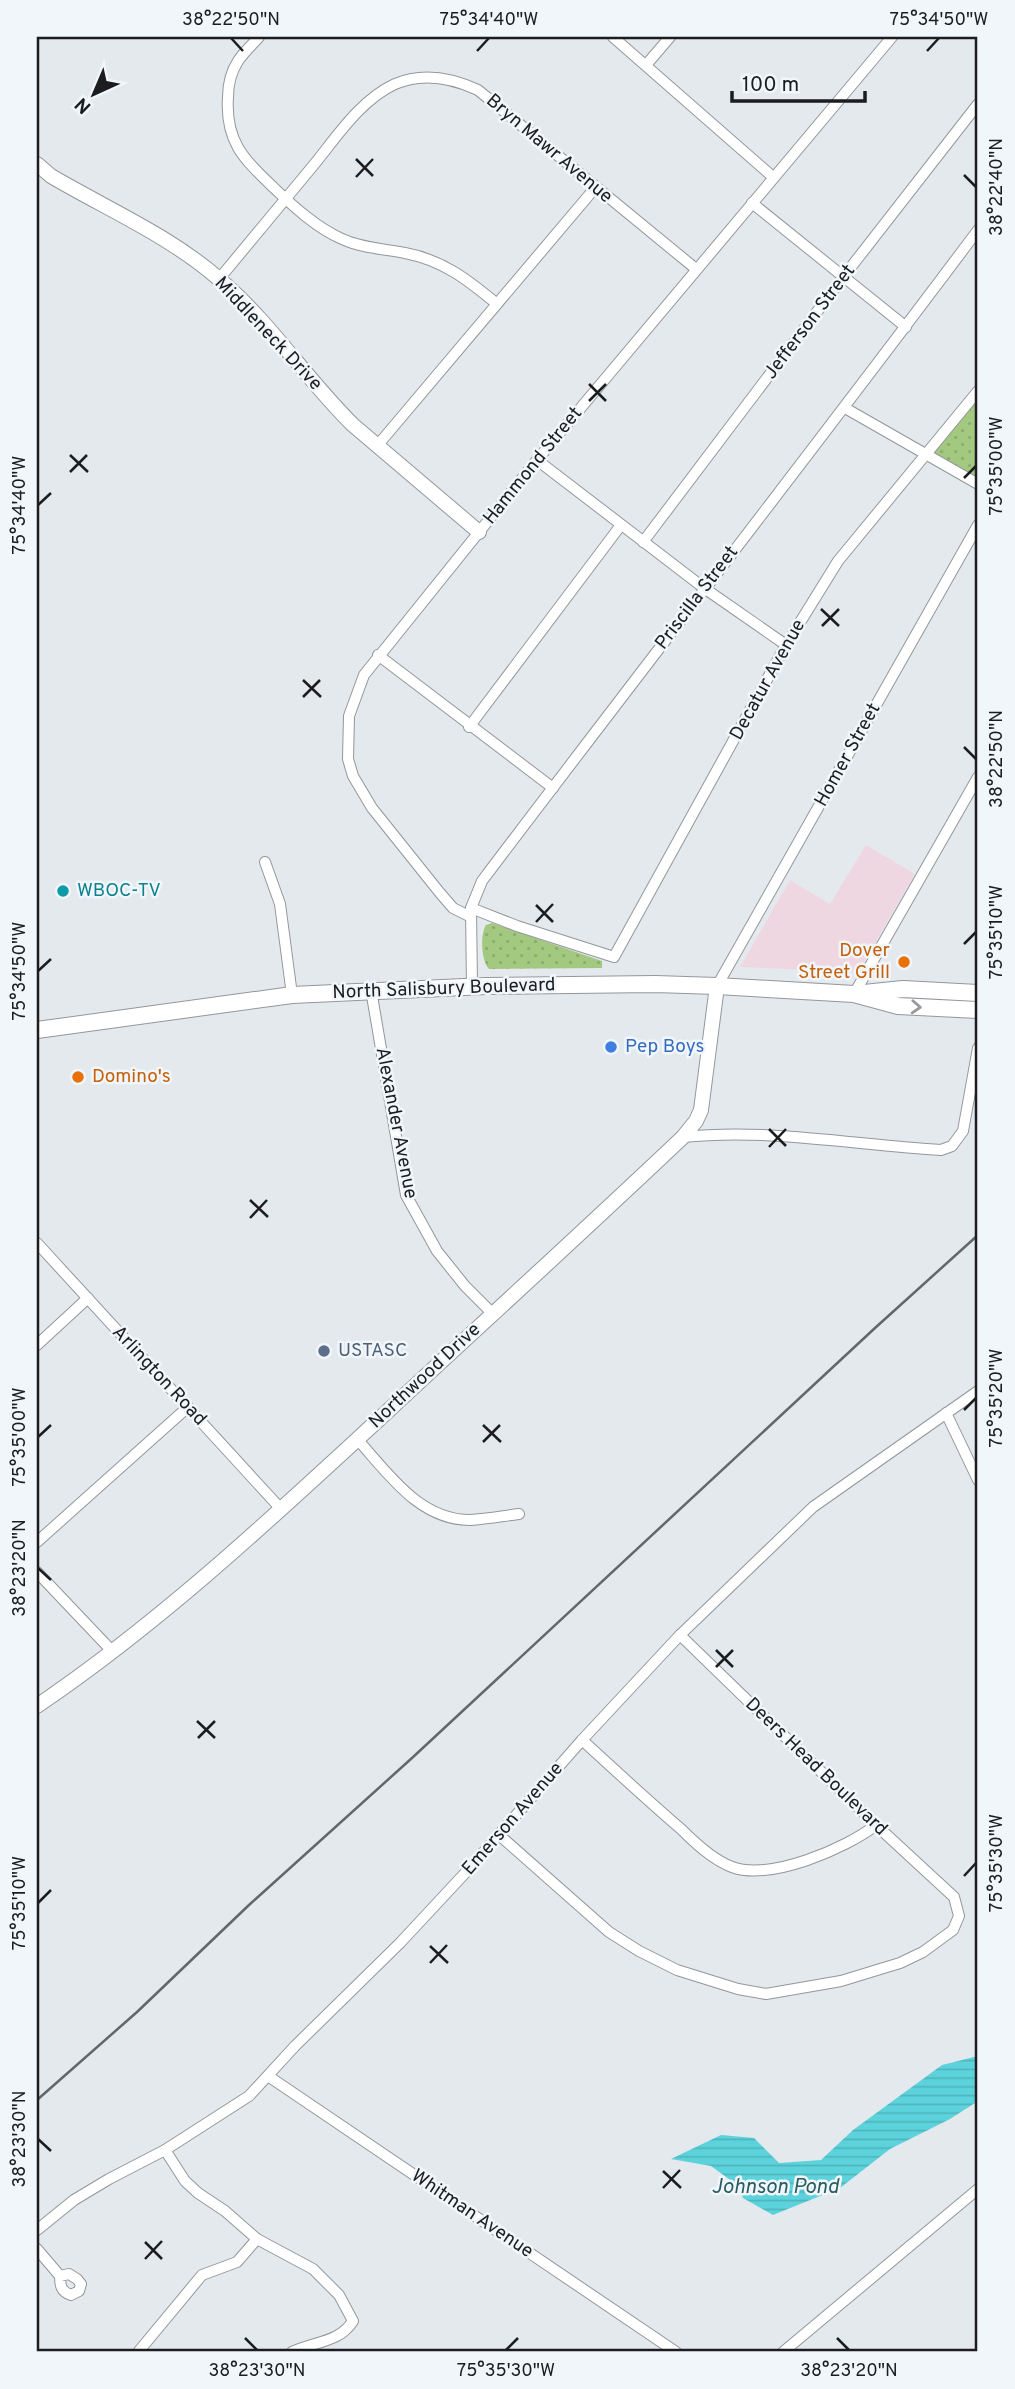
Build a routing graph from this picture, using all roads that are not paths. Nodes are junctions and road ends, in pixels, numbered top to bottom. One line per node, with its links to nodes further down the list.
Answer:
1 (258, 37): 10 (street)
2 (613, 37): 5 (street)
3 (670, 37): 5 (street)
4 (892, 37): 8 (street, Hammond Street)
5 (646, 65): 8 (street)
6 (978, 104): 14 (street, Jefferson Street)
7 (37, 164): 15 (street, Middleneck Drive)
8 (773, 177): 11 (street, Hammond Street)
9 (595, 188): 10 (street, Bryn Mawr Avenue); 13 (street, Bryn Mawr Avenue); 16 (street)
10 (285, 199): 15 (street, Bryn Mawr Avenue); 16 (street)
11 (752, 202): 13 (street, Hammond Street); 14 (street)
12 (978, 230): 17 (street, Priscilla Street)
13 (696, 269): 22 (street, Hammond Street)
14 (844, 276): 17 (street); 27 (street, Jefferson Street)
15 (219, 279): 20 (street, Middleneck Drive)
16 (497, 304): 20 (street)
17 (906, 327): 19 (street, Priscilla Street)
18 (978, 391): 21 (street, Decatur Avenue)
19 (845, 408): 21 (street); 28 (street, Priscilla Street)
20 (377, 446): 26 (street, Middleneck Drive)
21 (926, 455): 23 (street); 29 (street, Decatur Avenue)
22 (537, 460): 25 (street); 26 (street, Hammond Street)
23 (978, 484)
24 (978, 524): 37 (street, Homer Street)
25 (621, 525): 27 (street); 31 (street)
26 (479, 532): 30 (street, Hammond Street)
27 (643, 542): 28 (street)
28 (704, 589): 29 (street); 33 (street, Priscilla Street)
29 (786, 645): 36 (street, Decatur Avenue)
30 (378, 655): 31 (street); 35 (street, Hammond Street)
31 (469, 727): 33 (street)
32 (978, 777): 42 (street)
33 (553, 789): 35 (street, Priscilla Street)
34 (265, 862): 41 (street)
35 (471, 913): 36 (street, Hammond Street); 38 (street, Priscilla Street)
36 (614, 957)
37 (717, 986): 38 (main road, North Salisbury Boulevard); 42 (main road, North Salisbury Boulevard); 46 (street, Northwood Drive)
38 (472, 987): 39 (main road, North Salisbury Boulevard)
39 (371, 990): 41 (main road, North Salisbury Boulevard); 49 (street, Alexander Avenue)
40 (978, 993): 42 (main road, North Salisbury Boulevard)
41 (292, 995): 44 (main road, North Salisbury Boulevard)
42 (854, 995): 43 (main road, North Salisbury Boulevard, one-way to 43)
43 (978, 1010)
44 (37, 1030)
45 (978, 1048): 46 (street)
46 (683, 1137): 49 (street, Northwood Drive)
47 (37, 1242): 48 (street, Arlington Road)
48 (88, 1298): 50 (street); 52 (street, Arlington Road)
49 (492, 1313): 54 (street, Northwood Drive)
50 (37, 1345)
51 (978, 1391): 53 (street, Emerson Avenue)
52 (188, 1407): 56 (street, Arlington Road); 58 (street)
53 (946, 1413): 55 (street); 60 (street, Emerson Avenue)
54 (358, 1439): 56 (street, Northwood Drive); 57 (street)
55 (978, 1480)
56 (281, 1509): 61 (street, Northwood Drive)
57 (519, 1514)
58 (37, 1542)
59 (37, 1572): 61 (street)
60 (680, 1635): 63 (street, Emerson Avenue); 64 (street, Deers Head Boulevard)
61 (112, 1651): 62 (street, Northwood Drive)
62 (37, 1706)
63 (582, 1740): 64 (street); 65 (street, Emerson Avenue)
64 (876, 1825): 65 (street, Deers Head Boulevard)
65 (498, 1834): 66 (street, Emerson Avenue)
66 (268, 2076): 67 (street, Emerson Avenue); 75 (street, Whitman Avenue)
67 (164, 2150): 69 (street, Emerson Avenue); 70 (street)
68 (978, 2189): 76 (street)
69 (37, 2230)
70 (257, 2239): 73 (street); 74 (street)
71 (37, 2249): 72 (street)
72 (60, 2276)
73 (139, 2351)
74 (292, 2352)
75 (676, 2352)
76 (783, 2352)

